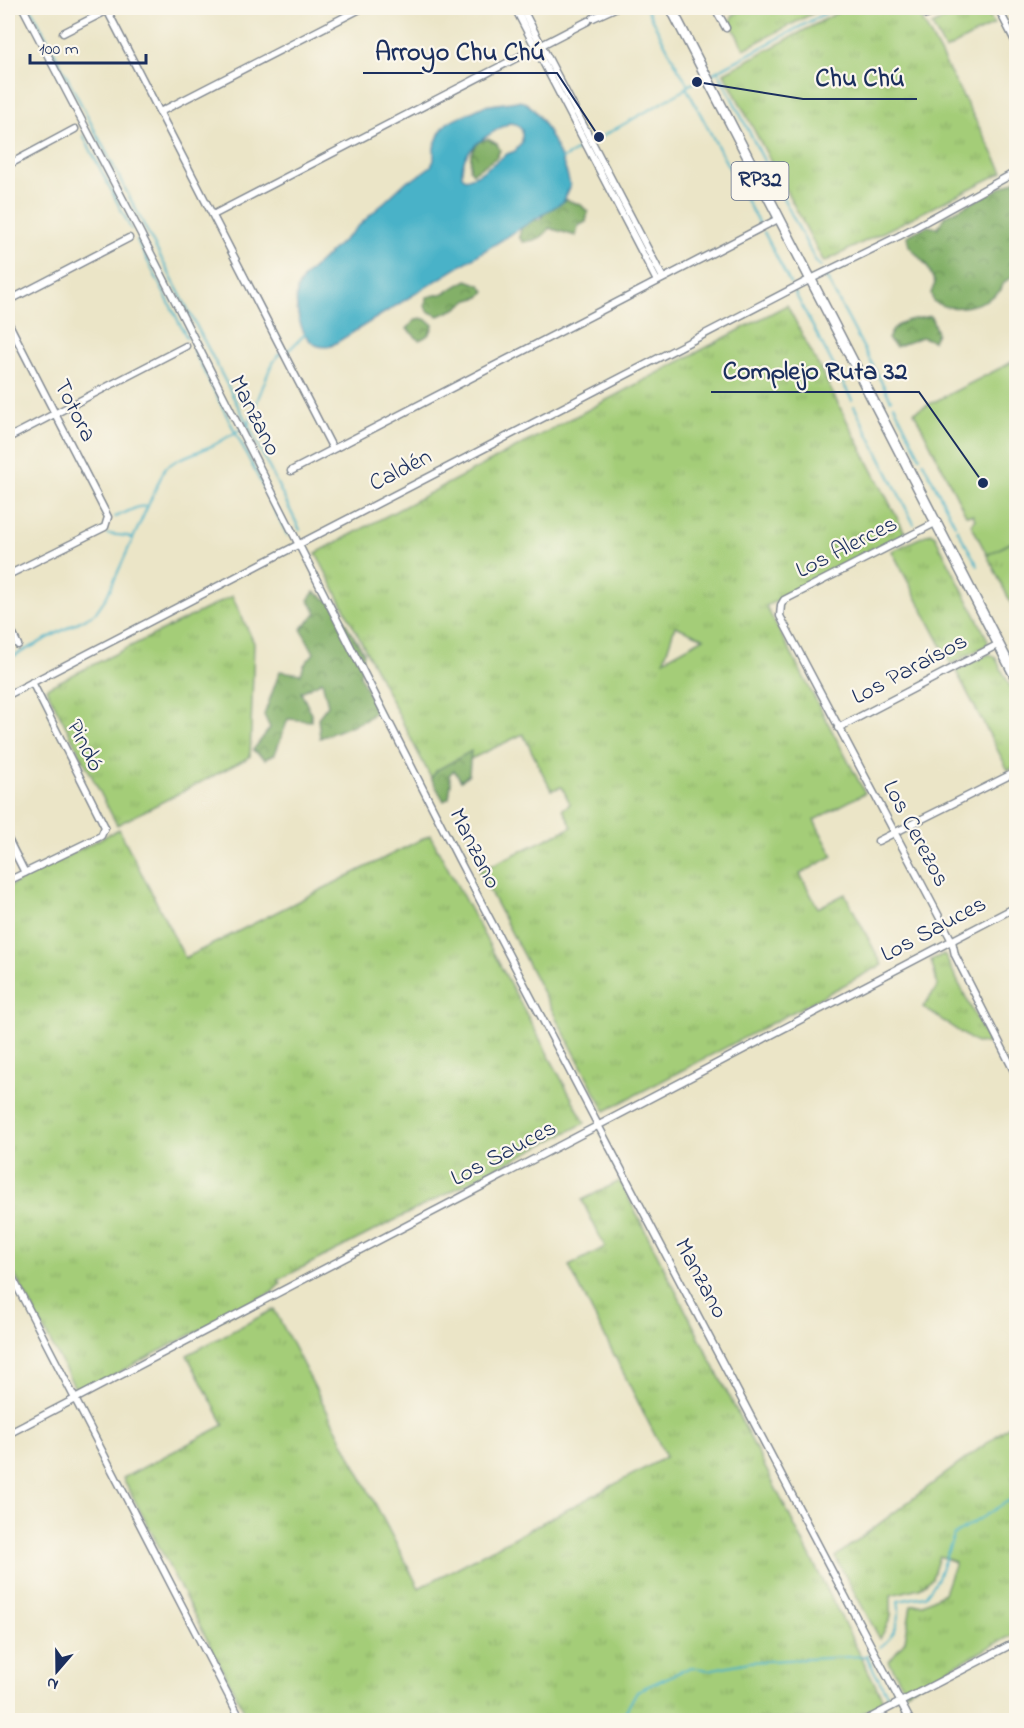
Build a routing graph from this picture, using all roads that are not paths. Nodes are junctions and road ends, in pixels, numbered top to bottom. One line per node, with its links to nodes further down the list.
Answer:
1 (23, 8): 34 (street, Manzano)
2 (362, 8): 17 (street)
3 (515, 8): 16 (street)
4 (522, 8): 16 (street)
5 (615, 8): 16 (street)
6 (671, 8): 22 (main road, RP32)
7 (726, 8): 11 (street)
8 (942, 8): 12 (street)
9 (998, 8): 15 (street)
10 (109, 9): 14 (street); 17 (street)
11 (716, 10): 13 (street)
12 (927, 15)
13 (726, 28)
14 (63, 33)
15 (1017, 43)
16 (539, 46): 21 (street); 25 (street)
17 (160, 112): 21 (street)
18 (75, 129): 19 (street)
19 (8, 165)
20 (1017, 172): 24 (street, Caldén)
21 (213, 215): 31 (street)
22 (780, 218): 24 (main road, RP32); 25 (street)
23 (129, 238): 26 (street)
24 (811, 279): 33 (main road, RP32); 34 (street, Caldén)
25 (660, 280): 31 (street)
26 (8, 301)
27 (8, 322): 29 (street, Totora)
28 (186, 346): 29 (street)
29 (54, 413): 30 (street); 35 (street, Totora)
30 (8, 438)
31 (333, 449): 32 (street)
32 (291, 471)
33 (937, 522): 36 (street, Los Alerces); 38 (main road, RP32)
34 (299, 544): 41 (street, Caldén); 53 (street, Manzano)
35 (8, 575)
36 (779, 611): 43 (street, Los Cerezos)
37 (8, 624): 39 (street)
38 (999, 644): 40 (main road, RP32); 43 (street, Los Paraísos)
39 (18, 645)
40 (1017, 678)
41 (32, 682): 42 (street, Caldén); 48 (street, Pindó)
42 (8, 695)
43 (838, 728): 45 (street, Los Cerezos)
44 (1017, 772): 45 (street)
45 (895, 833): 47 (street); 51 (street, Los Cerezos)
46 (8, 839): 48 (street)
47 (878, 841)
48 (25, 873): 49 (street)
49 (8, 881)
50 (1017, 907): 51 (street, Los Sauces)
51 (952, 941): 52 (street, Los Cerezos); 53 (street, Los Sauces)
52 (1017, 1076)
53 (599, 1125): 55 (street, Los Sauces); 58 (street, Manzano)
54 (8, 1269): 55 (street)
55 (75, 1399): 56 (street, Los Sauces); 59 (street)
56 (8, 1434)
57 (1017, 1642): 58 (street)
58 (901, 1703): 60 (street); 61 (street, Manzano)
59 (241, 1720)
60 (866, 1720)
61 (910, 1720)

